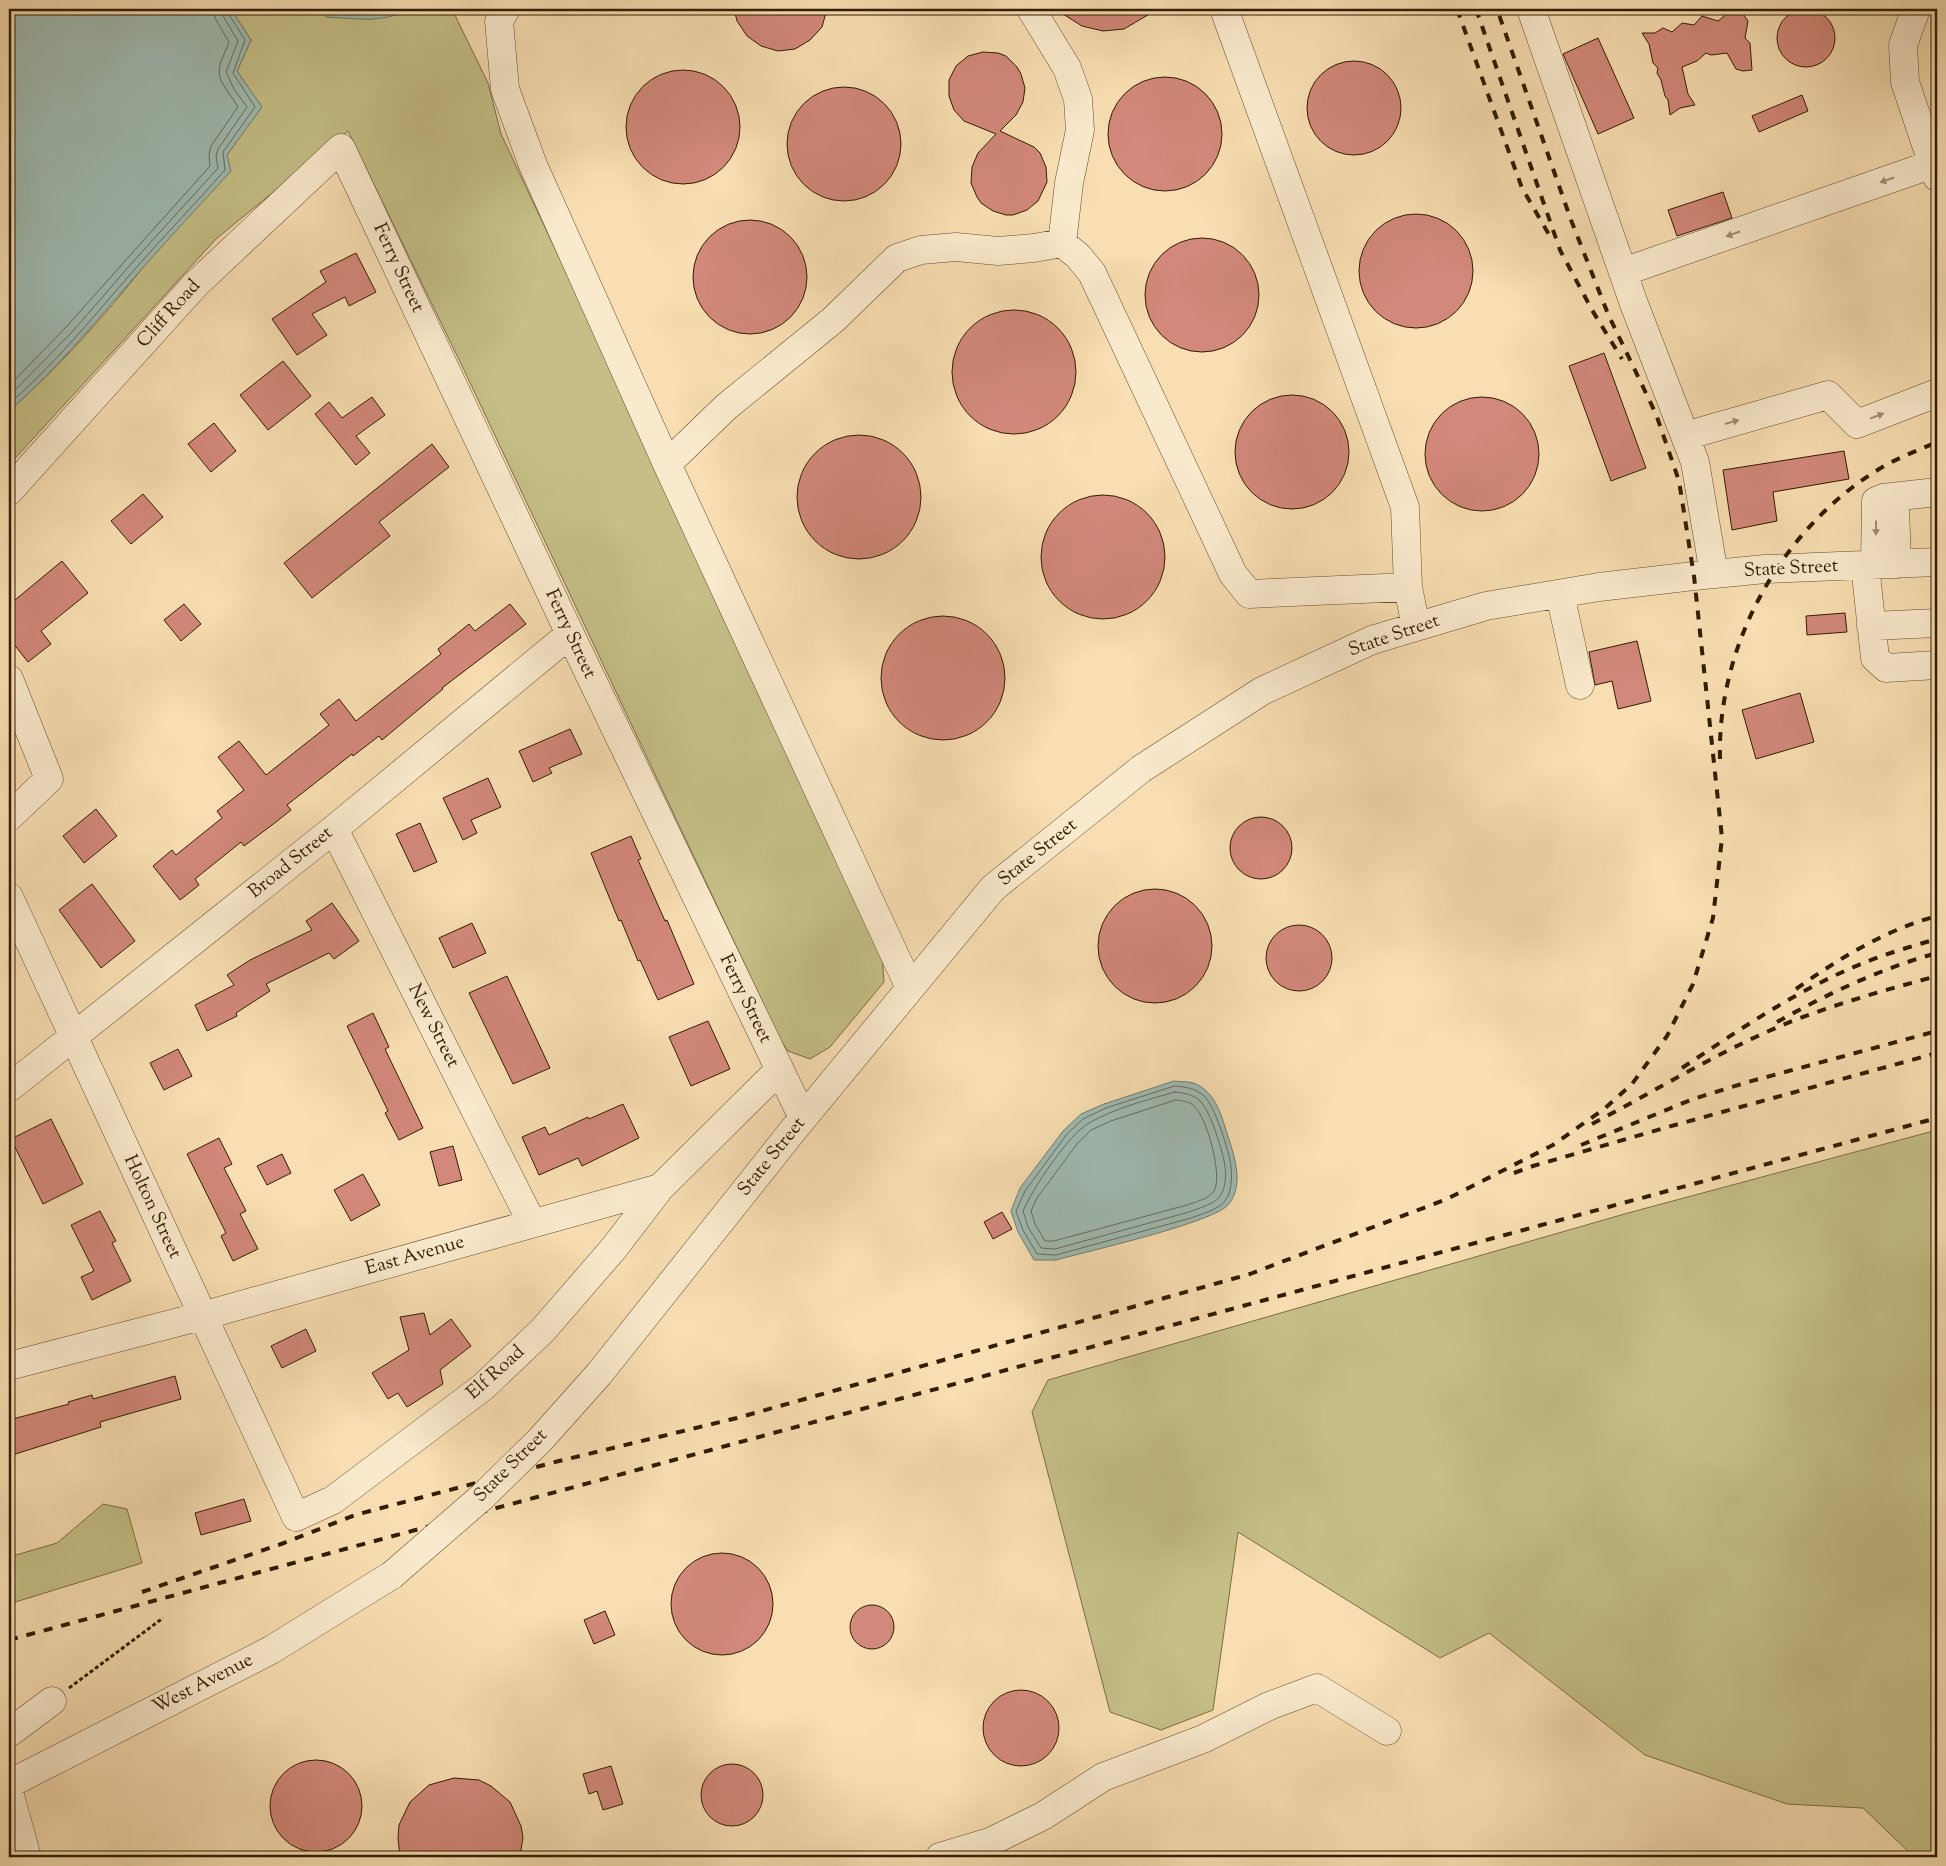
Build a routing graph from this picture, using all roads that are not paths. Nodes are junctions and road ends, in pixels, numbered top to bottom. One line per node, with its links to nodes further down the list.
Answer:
1 (506, 9): 12 (street)
2 (1031, 9): 8 (street)
3 (1224, 9): 18 (street)
4 (1531, 9): 9 (street)
5 (1916, 9): 7 (street)
6 (341, 148): 13 (street, Cliff Road); 23 (street, Ferry Street)
7 (1935, 170): 9 (street, one-way to 9)
8 (1062, 243): 12 (street); 18 (street)
9 (1624, 272): 11 (street)
10 (1937, 393): 11 (street, one-way to 10)
11 (1685, 436): 17 (street)
12 (667, 464): 30 (street)
13 (9, 491)
14 (1937, 492): 16 (street)
15 (1937, 562): 16 (street, State Street)
16 (1879, 565): 17 (street, State Street); 21 (street)
17 (1714, 574): 19 (street, State Street)
18 (1408, 587): 22 (street)
19 (1560, 594): 22 (street, State Street); 26 (street)
20 (1937, 623): 21 (street)
21 (1871, 626): 24 (street)
22 (1416, 627): 30 (street, State Street)
23 (570, 634): 28 (street, Broad Street); 32 (street, Ferry Street)
24 (1937, 665)
25 (9, 679): 27 (street)
26 (1580, 685)
27 (9, 817)
28 (334, 829): 31 (street, Broad Street); 36 (street, New Street)
29 (9, 898): 31 (street, Holton Street)
30 (910, 988): 34 (street, State Street)
31 (73, 1037): 33 (street, Broad Street); 37 (street, Holton Street)
32 (780, 1070): 34 (street, Ferry Street); 35 (street, East Avenue)
33 (9, 1088)
34 (803, 1118): 40 (street, State Street, bridge)
35 (660, 1188): 36 (street, East Avenue); 39 (street, Elf Road)
36 (532, 1223): 37 (street, East Avenue)
37 (202, 1316): 38 (street, East Avenue); 39 (street, Holton Street)
38 (9, 1366)
39 (296, 1517)
40 (392, 1575): 44 (street, West Avenue)
41 (52, 1701): 43 (street)
42 (1387, 1731): 47 (street)
43 (9, 1734)
44 (9, 1784)
45 (9, 1792): 46 (street)
46 (28, 1857)
47 (940, 1857)

